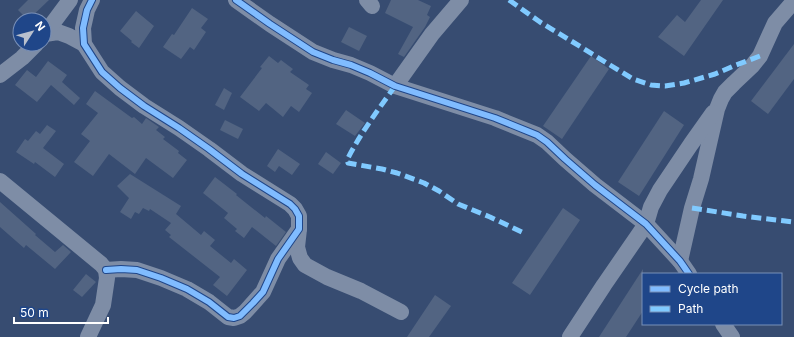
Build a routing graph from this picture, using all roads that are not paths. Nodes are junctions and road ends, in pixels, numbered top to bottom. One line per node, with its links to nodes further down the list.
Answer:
1 (70, 0): 6 (street)
2 (92, 0): 8 (street)
3 (236, 0): 11 (street)
4 (461, 0): 11 (street)
5 (794, 1): 12 (street)
6 (52, 24)
7 (52, 34): 8 (street)
8 (84, 44): 15 (street)
9 (28, 52): 10 (street)
10 (0, 75)
11 (395, 86): 14 (street)
12 (717, 109): 14 (street); 16 (street)
13 (0, 181): 17 (street)
14 (646, 224): 16 (street); 21 (street)
15 (299, 229): 17 (street); 18 (street)
16 (685, 267)
17 (106, 270): 20 (street)
18 (401, 312)
19 (724, 325): 22 (street)
20 (88, 337)
21 (570, 337)
22 (732, 337)

